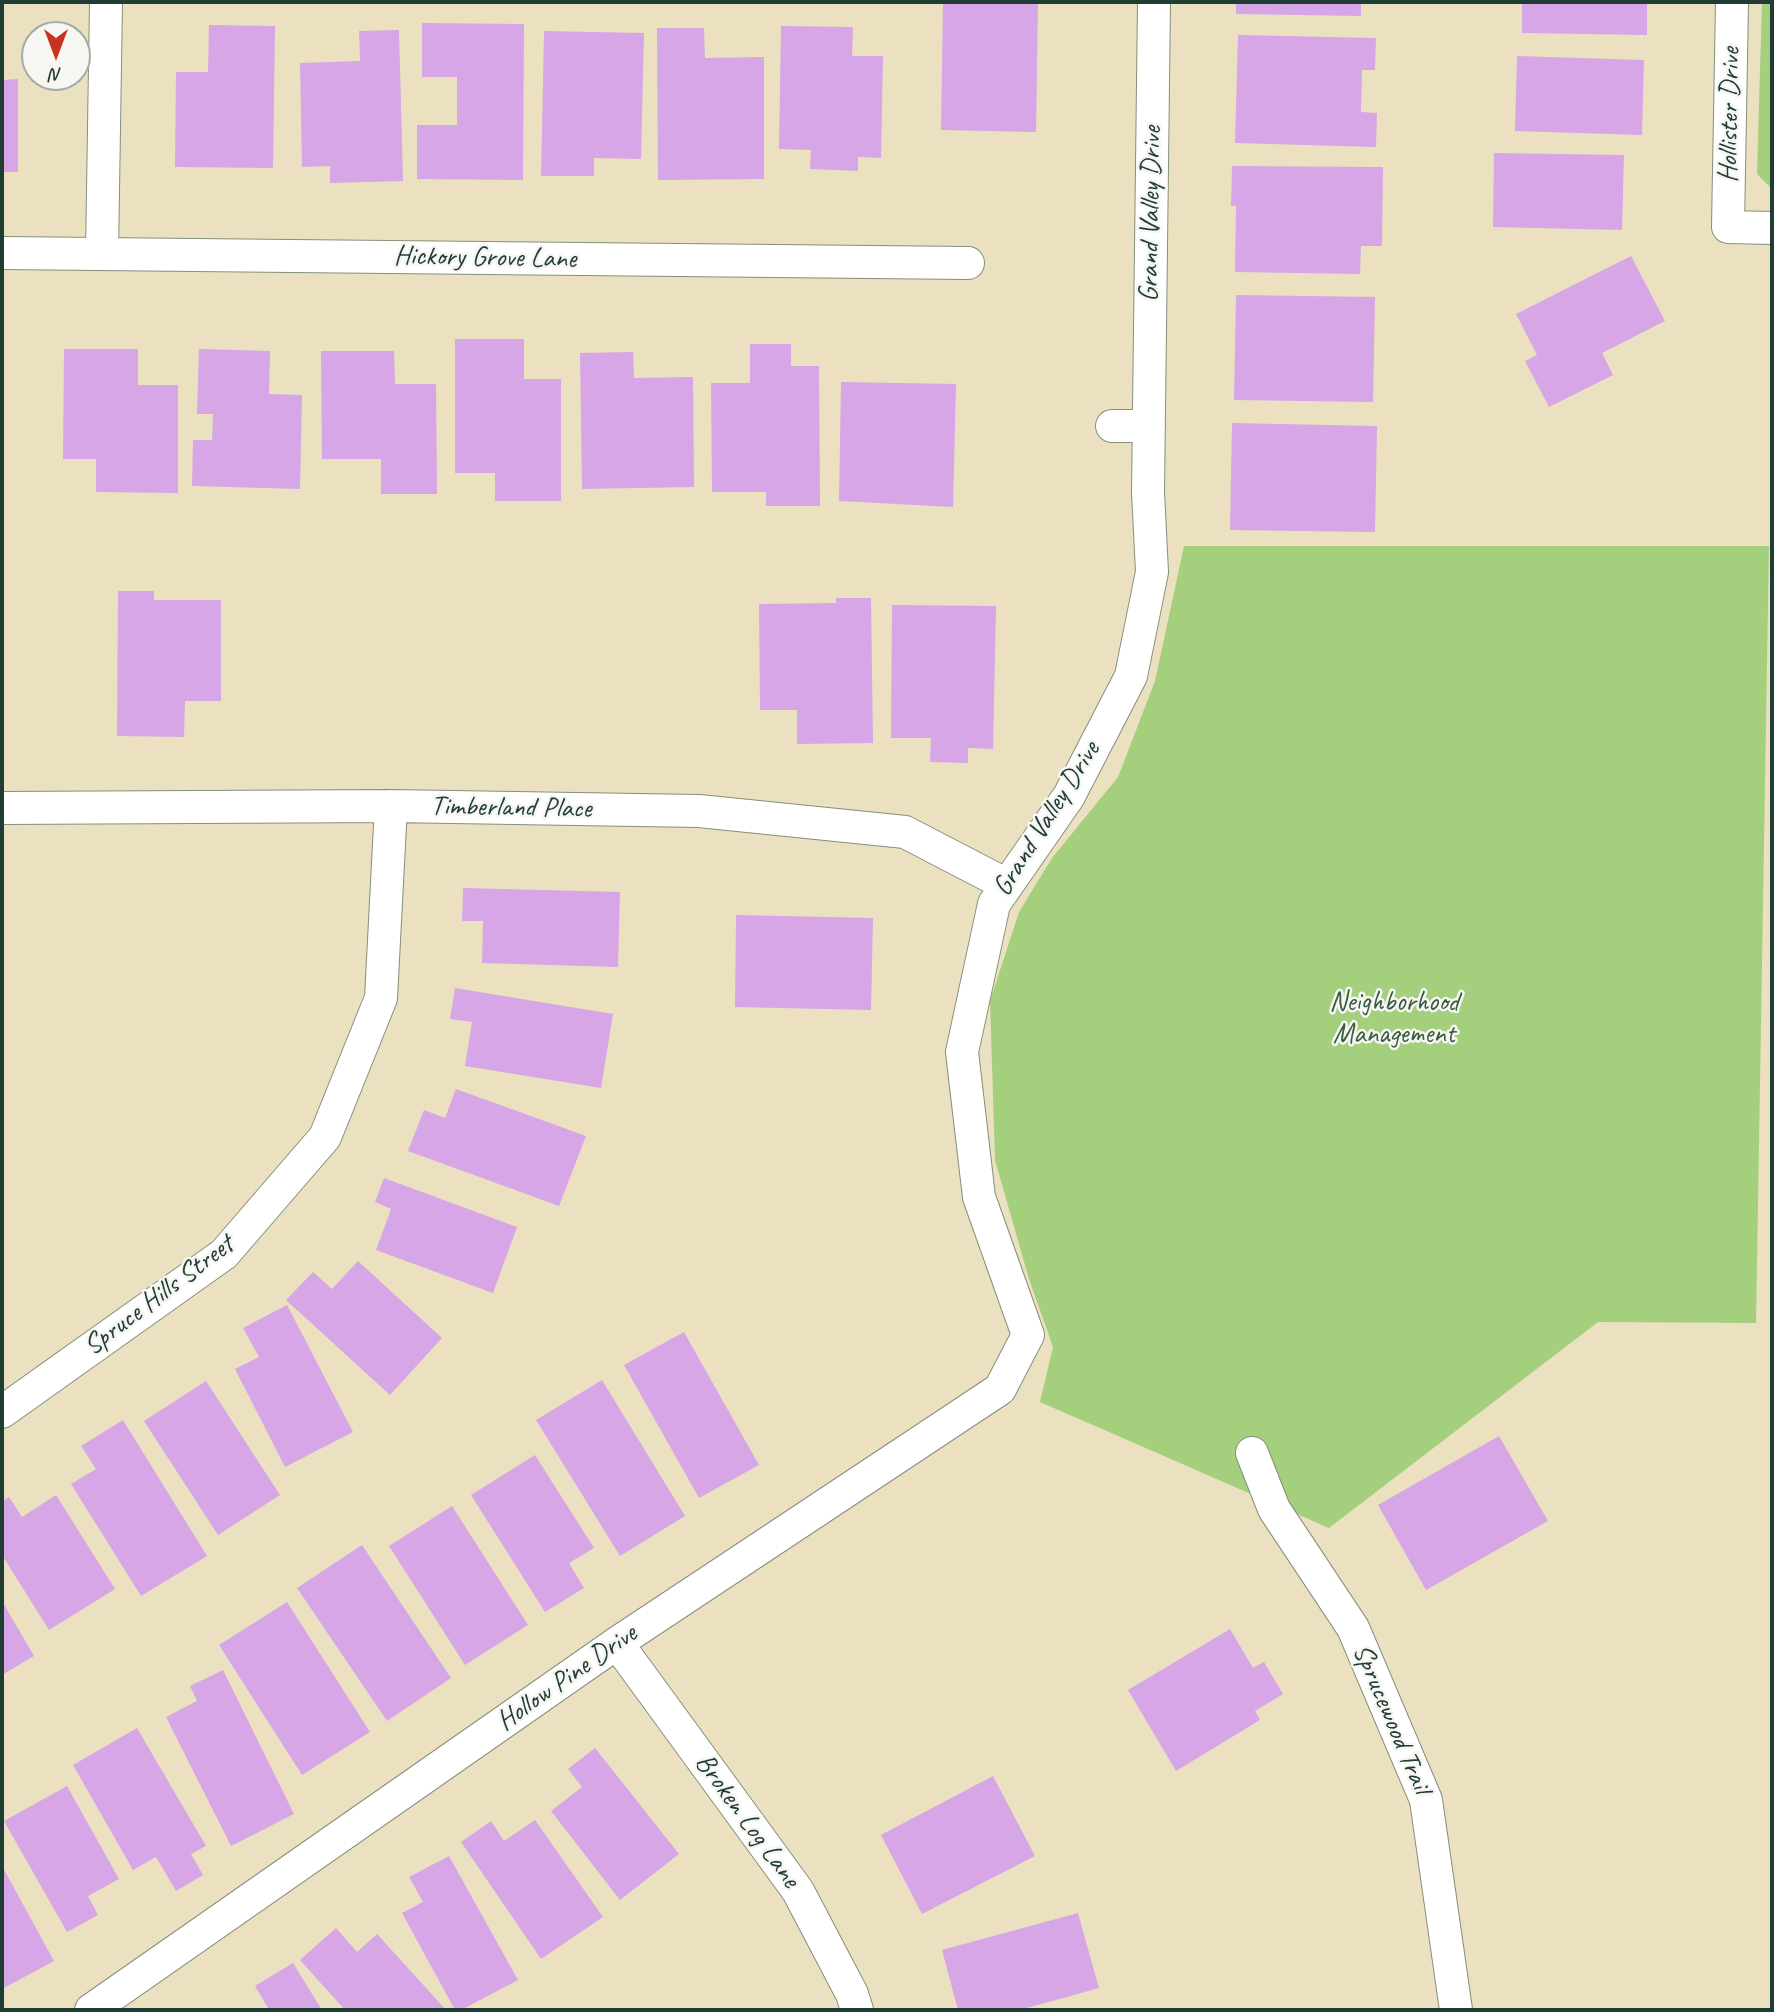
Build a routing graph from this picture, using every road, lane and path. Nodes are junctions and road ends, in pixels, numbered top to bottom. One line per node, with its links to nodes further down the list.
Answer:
1 (106, 2): 6 (street)
2 (1154, 2): 9 (street, Grand Valley Drive)
3 (1732, 2): 4 (street, Hollister Drive)
4 (1772, 228)
5 (2, 253): 6 (street, Hickory Grove Lane)
6 (103, 254): 7 (street, Hickory Grove Lane)
7 (968, 263)
8 (1112, 426): 9 (street)
9 (1149, 426): 12 (street, Grand Valley Drive)
10 (391, 806): 11 (street, Timberland Place); 12 (street, Timberland Place); 14 (street, Spruce Hills Street)
11 (2, 808)
12 (1007, 884): 13 (street, Grand Valley Drive)
13 (1028, 1335): 16 (street, Hollow Pine Drive)
14 (2, 1412)
15 (1252, 1453): 19 (street, Sprucewood Trail)
16 (617, 1643): 17 (street, Hollow Pine Drive); 18 (street, Broken Log Lane)
17 (91, 2010)
18 (858, 2010)
19 (1456, 2010)

